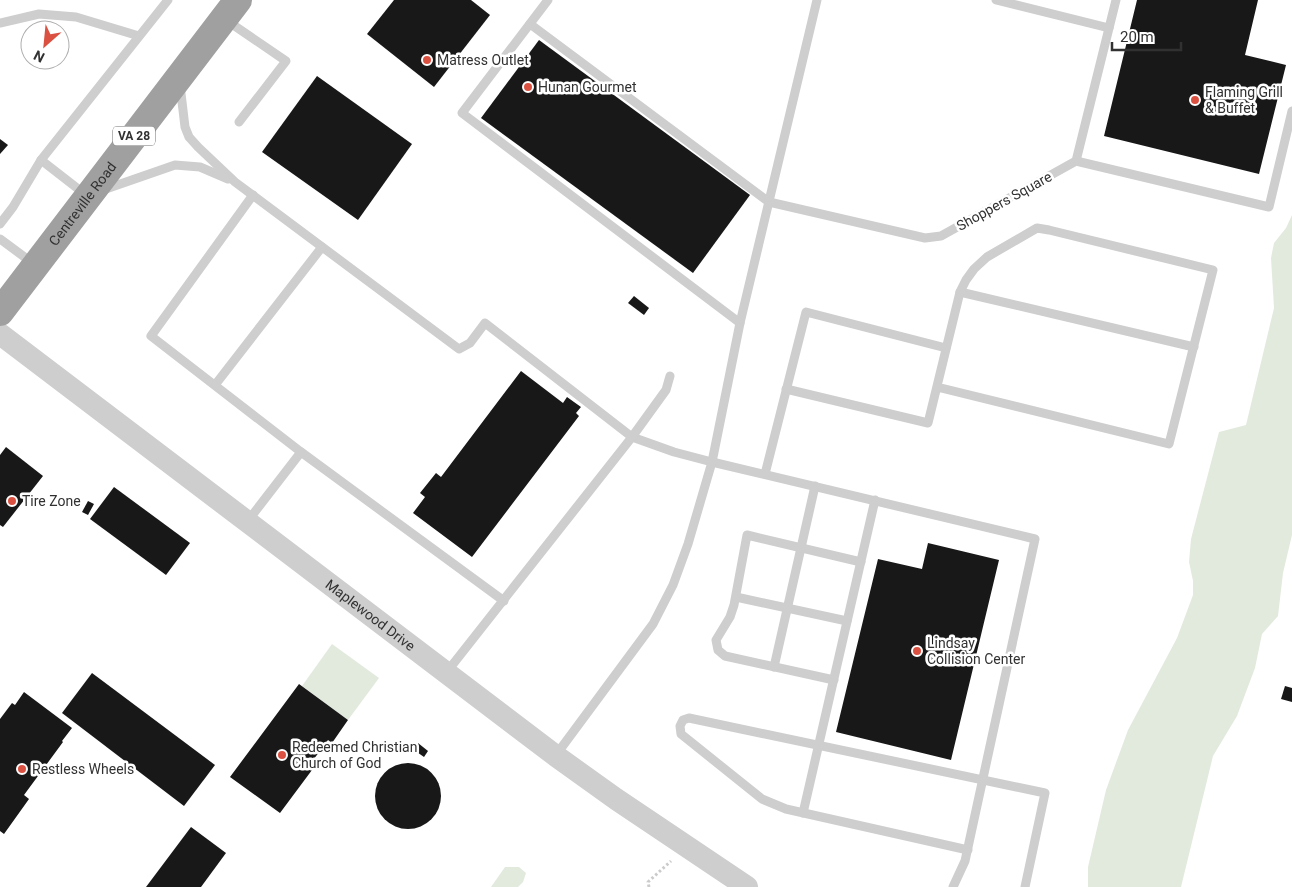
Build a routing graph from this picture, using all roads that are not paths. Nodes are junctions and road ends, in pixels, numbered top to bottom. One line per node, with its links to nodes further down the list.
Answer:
1 (168, 0): 10 (lane)
2 (548, 0): 8 (lane)
3 (817, 0): 19 (lane)
4 (996, 0): 9 (lane)
5 (1116, 0): 9 (lane)
6 (231, 9): 11 (highway, Centreville Road / VA 28); 13 (lane)
7 (0, 23): 10 (lane)
8 (530, 24): 19 (lane); 26 (lane)
9 (1109, 28): 15 (lane)
10 (139, 36): 14 (lane)
11 (180, 76): 16 (lane); 17 (highway, Centreville Road / VA 28)
12 (1292, 111): 15 (lane)
13 (239, 122)
14 (41, 160): 17 (lane); 20 (lane)
15 (1076, 161): 19 (lane, Shoppers Square)
16 (235, 182): 17 (lane); 18 (lane)
17 (88, 196): 23 (highway, Centreville Road / VA 28)
18 (253, 196): 22 (lane); 31 (lane)
19 (769, 202): 26 (lane)
20 (0, 224)
21 (0, 239): 23 (lane)
22 (322, 247): 31 (lane); 34 (lane)
23 (36, 265): 25 (highway, Centreville Road / VA 28)
24 (960, 292): 28 (lane); 28 (lane); 29 (lane)
25 (0, 312)
26 (740, 323): 36 (lane)
27 (0, 334): 40 (street, Maplewood Drive)
28 (1194, 347): 32 (lane)
29 (946, 348): 32 (lane); 33 (lane)
30 (670, 376): 34 (lane)
31 (215, 385): 35 (lane)
32 (937, 387): 33 (lane)
33 (786, 389): 37 (lane)
34 (632, 437): 36 (lane); 44 (lane)
35 (301, 452): 40 (lane); 44 (lane)
36 (712, 462): 37 (lane); 51 (lane)
37 (764, 474): 38 (lane)
38 (814, 486): 39 (lane); 41 (lane)
39 (875, 500): 42 (lane); 52 (lane)
40 (247, 522): 48 (street, Maplewood Drive)
41 (801, 548): 42 (lane); 43 (lane); 45 (lane)
42 (861, 562): 46 (lane)
43 (736, 597): 45 (lane); 47 (lane)
44 (504, 601): 48 (lane)
45 (787, 608): 46 (lane); 47 (lane)
46 (847, 621): 49 (lane)
47 (774, 667): 49 (lane)
48 (446, 673): 51 (street, Maplewood Drive)
49 (834, 680): 50 (lane)
50 (818, 745): 52 (lane); 53 (lane); 53 (lane)
51 (556, 756): 55 (street, Maplewood Drive)
52 (983, 780): 54 (lane); 57 (lane)
53 (803, 813): 54 (lane)
54 (968, 850): 56 (lane)
55 (747, 887)
56 (953, 887)
57 (1026, 887)

